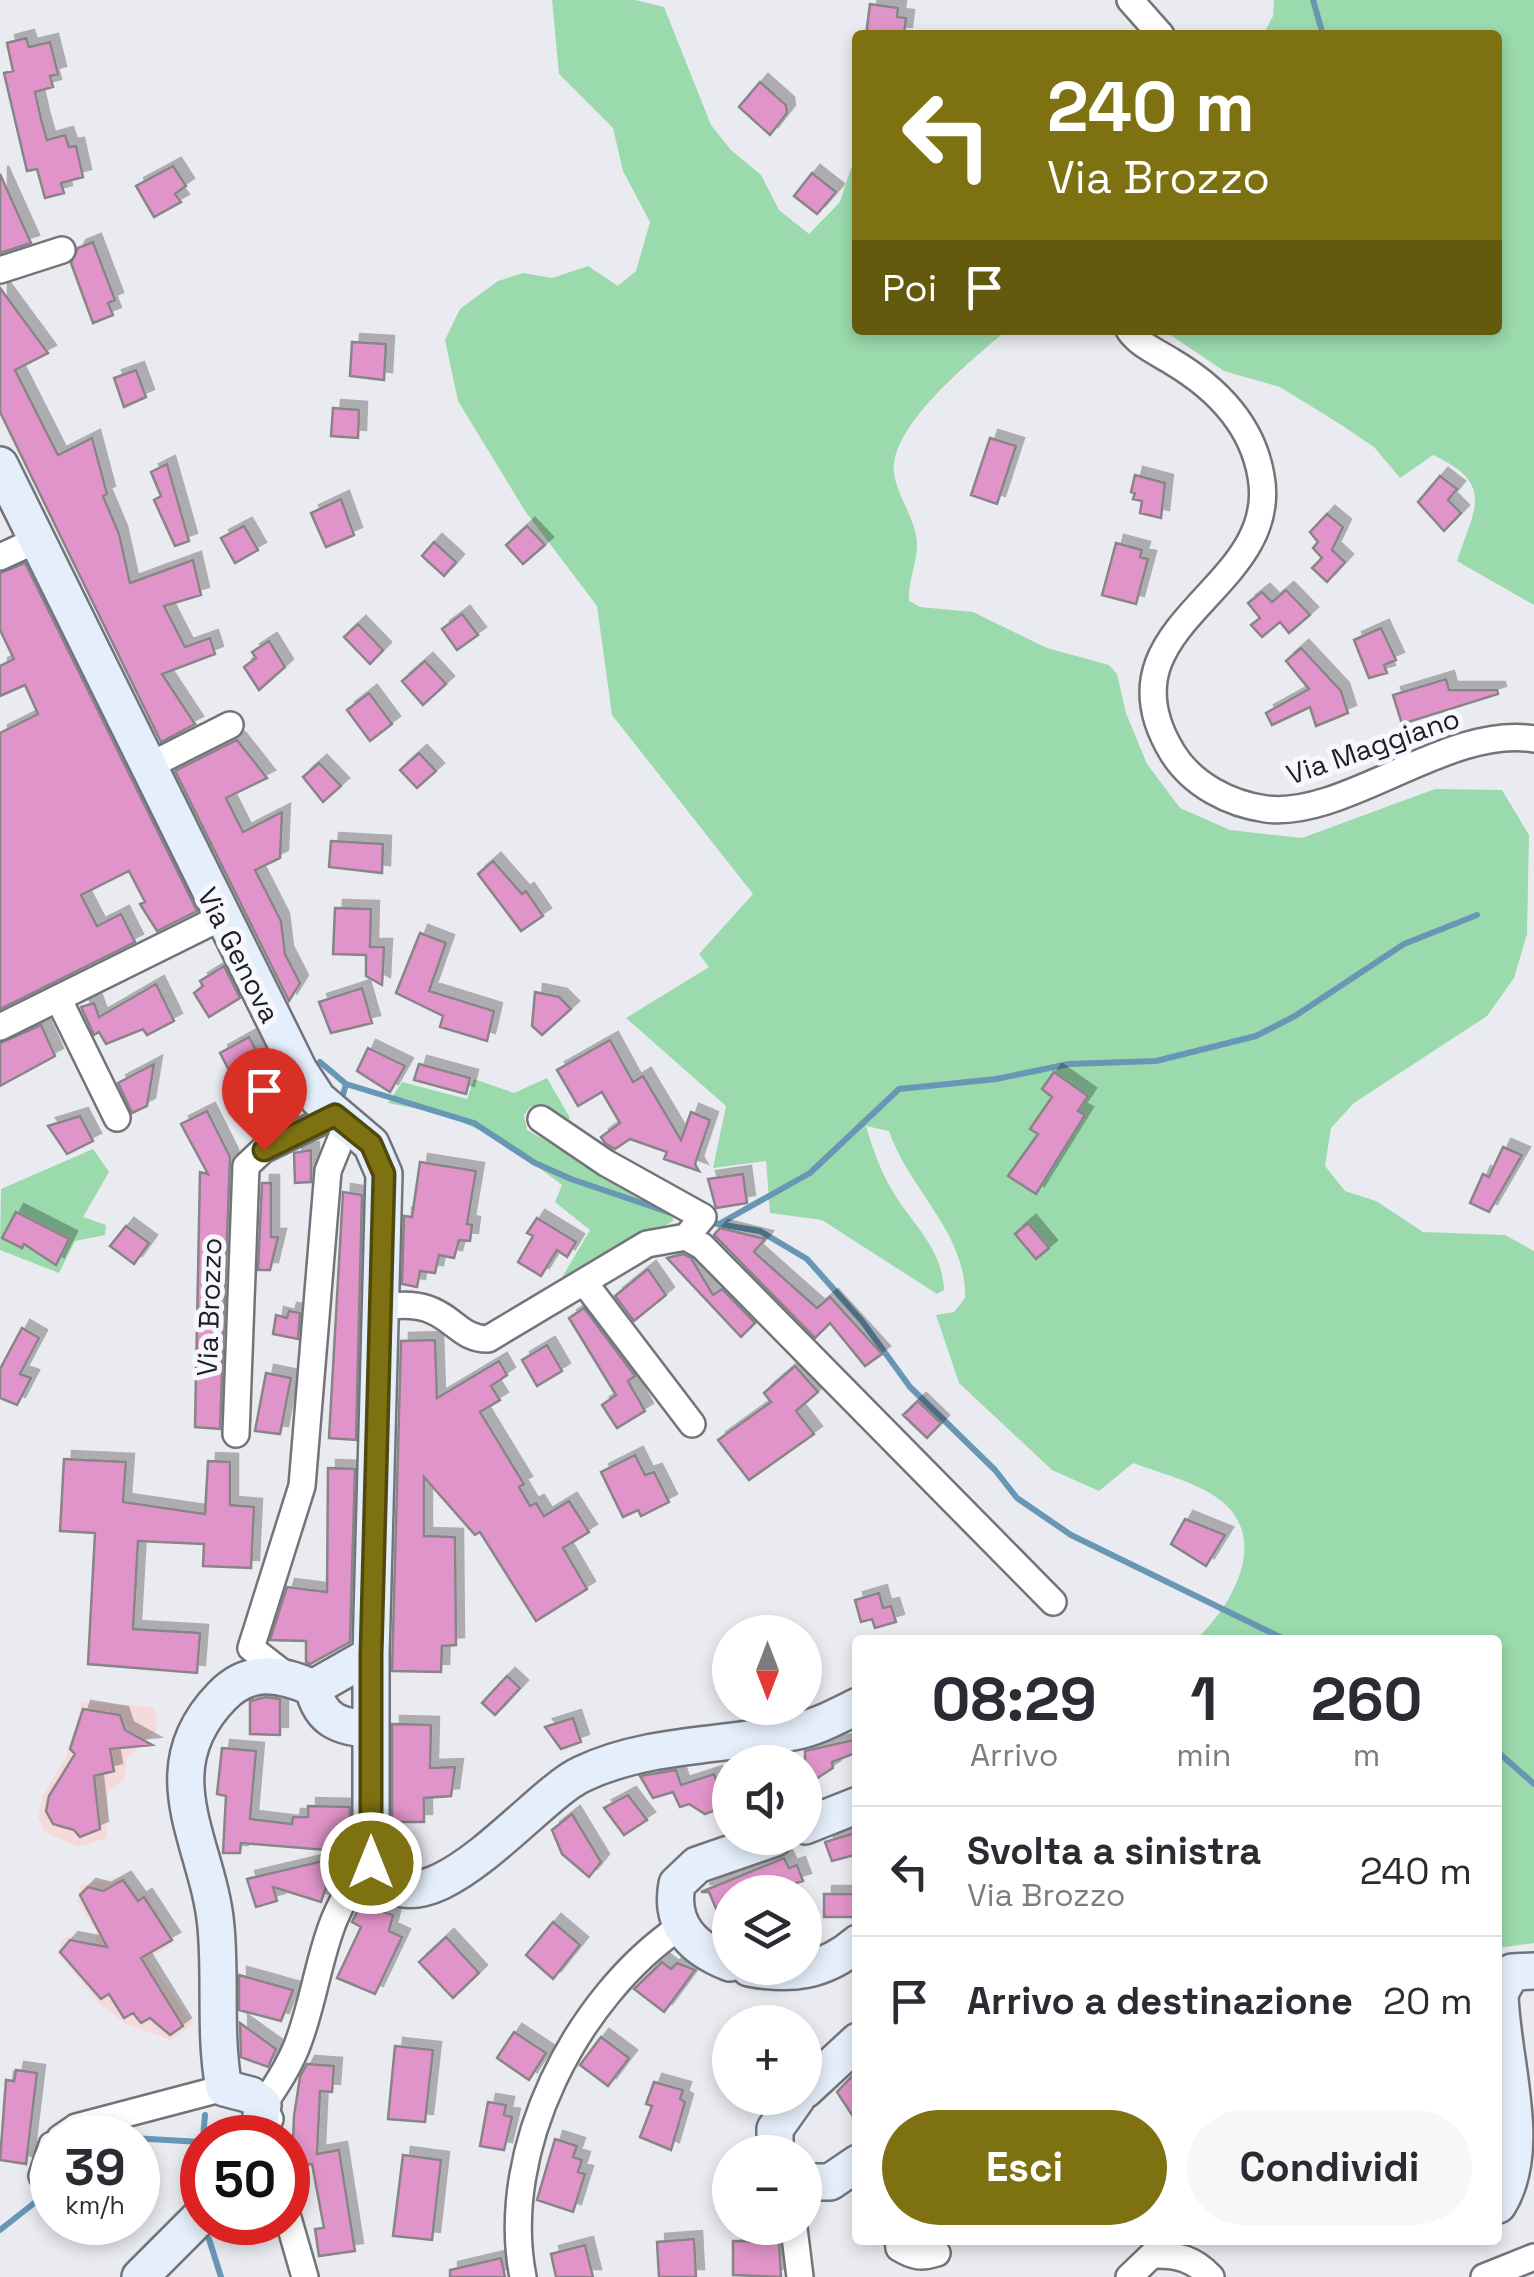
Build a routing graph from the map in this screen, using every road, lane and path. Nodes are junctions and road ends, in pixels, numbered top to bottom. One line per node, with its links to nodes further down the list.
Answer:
1 (1130, 0): 2 (street)
2 (1156, 30)
3 (62, 250): 4 (street)
4 (0, 270)
5 (1136, 335): 10 (street, Via Maggiano)
6 (0, 465): 7 (main road, Via Genova)
7 (37, 540): 8 (street); 11 (main road, Via Genova)
8 (0, 557)
9 (230, 726): 11 (street)
10 (1534, 739)
11 (147, 767): 12 (main road, Via Genova)
12 (220, 918): 13 (street); 16 (main road, Via Genova)
13 (58, 998): 14 (street); 15 (street)
14 (0, 1027)
15 (118, 1118)
16 (341, 1118): 20 (main road, Via Genova); 22 (street, Via Brozzo); 25 (street)
17 (541, 1119): 18 (street)
18 (694, 1227): 19 (street); 23 (street)
19 (584, 1282): 20 (street); 21 (street)
20 (379, 1308): 24 (main road, Via Genova)
21 (692, 1424)
22 (236, 1434)
23 (1052, 1602)
24 (371, 1655): 25 (main road); 27 (main road, Via Genova)
25 (300, 1682): 27 (main road); 41 (main road)
26 (852, 1708): 31 (main road)
27 (371, 1730): 31 (main road, Via Genova)
28 (852, 1807): 29 (main road)
29 (822, 1819)
30 (732, 1855): 32 (main road)
31 (371, 1863): 44 (street)
32 (681, 1926): 34 (main road); 56 (street)
33 (852, 1947): 35 (main road)
34 (712, 1956)
35 (822, 1967)
36 (1534, 1972): 37 (main road)
37 (1502, 1990)
38 (1502, 2034): 47 (main road)
39 (852, 2047): 40 (main road)
40 (822, 2074)
41 (224, 2088): 42 (street); 43 (main road)
42 (122, 2115)
43 (260, 2115)
44 (270, 2115)
45 (852, 2167): 46 (main road)
46 (822, 2182)
47 (1502, 2198)
48 (180, 2237): 54 (main road)
49 (296, 2245): 55 (street)
50 (796, 2245): 57 (street)
51 (899, 2245): 52 (street)
52 (937, 2253)
53 (1534, 2256): 60 (street)
54 (140, 2277)
55 (305, 2277)
56 (523, 2277)
57 (800, 2277)
58 (1129, 2277): 59 (street)
59 (1211, 2277)
60 (1484, 2277)

